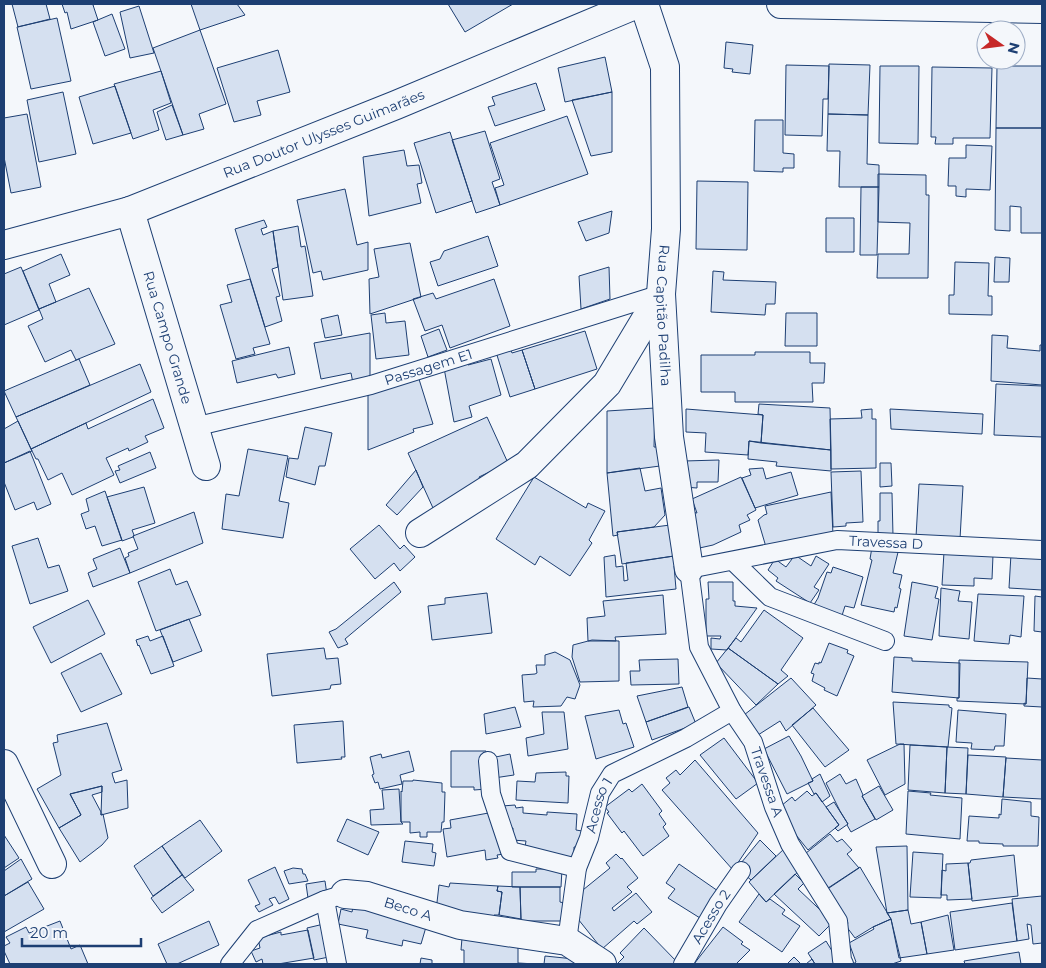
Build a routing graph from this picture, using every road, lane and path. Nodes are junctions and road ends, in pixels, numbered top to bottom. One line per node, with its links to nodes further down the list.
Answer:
1 (636, 4): 5 (street, Rua Doutor Ulysses Guimarães)
2 (644, 4): 7 (street, Rua Capitão Padilha)
3 (781, 4): 4 (street)
4 (1042, 9)
5 (130, 211): 6 (street, Rua Doutor Ulysses Guimarães); 8 (street, Rua Campo Grande)
6 (4, 244)
7 (661, 294): 8 (lane, Passagem E1); 10 (street); 13 (street, Rua Capitão Padilha)
8 (194, 427): 9 (street, Rua Campo Grande)
9 (206, 466)
10 (420, 533)
11 (1042, 550): 12 (lane, Travessa D)
12 (733, 561): 13 (lane, Travessa D); 14 (lane)
13 (689, 569): 15 (lane, Travessa A)
14 (885, 641)
15 (732, 711): 19 (lane, Acesso 1); 27 (lane, Travessa A)
16 (488, 760): 19 (lane)
17 (4, 764): 18 (street)
18 (52, 864)
19 (577, 868): 22 (lane, Acesso 1)
20 (741, 871): 26 (lane, Acesso 2)
21 (335, 897): 22 (street, Beco A); 23 (lane); 24 (lane)
22 (567, 941): 25 (street, Beco A)
23 (230, 964)
24 (338, 964)
25 (600, 964)
26 (683, 964)
27 (844, 964)

